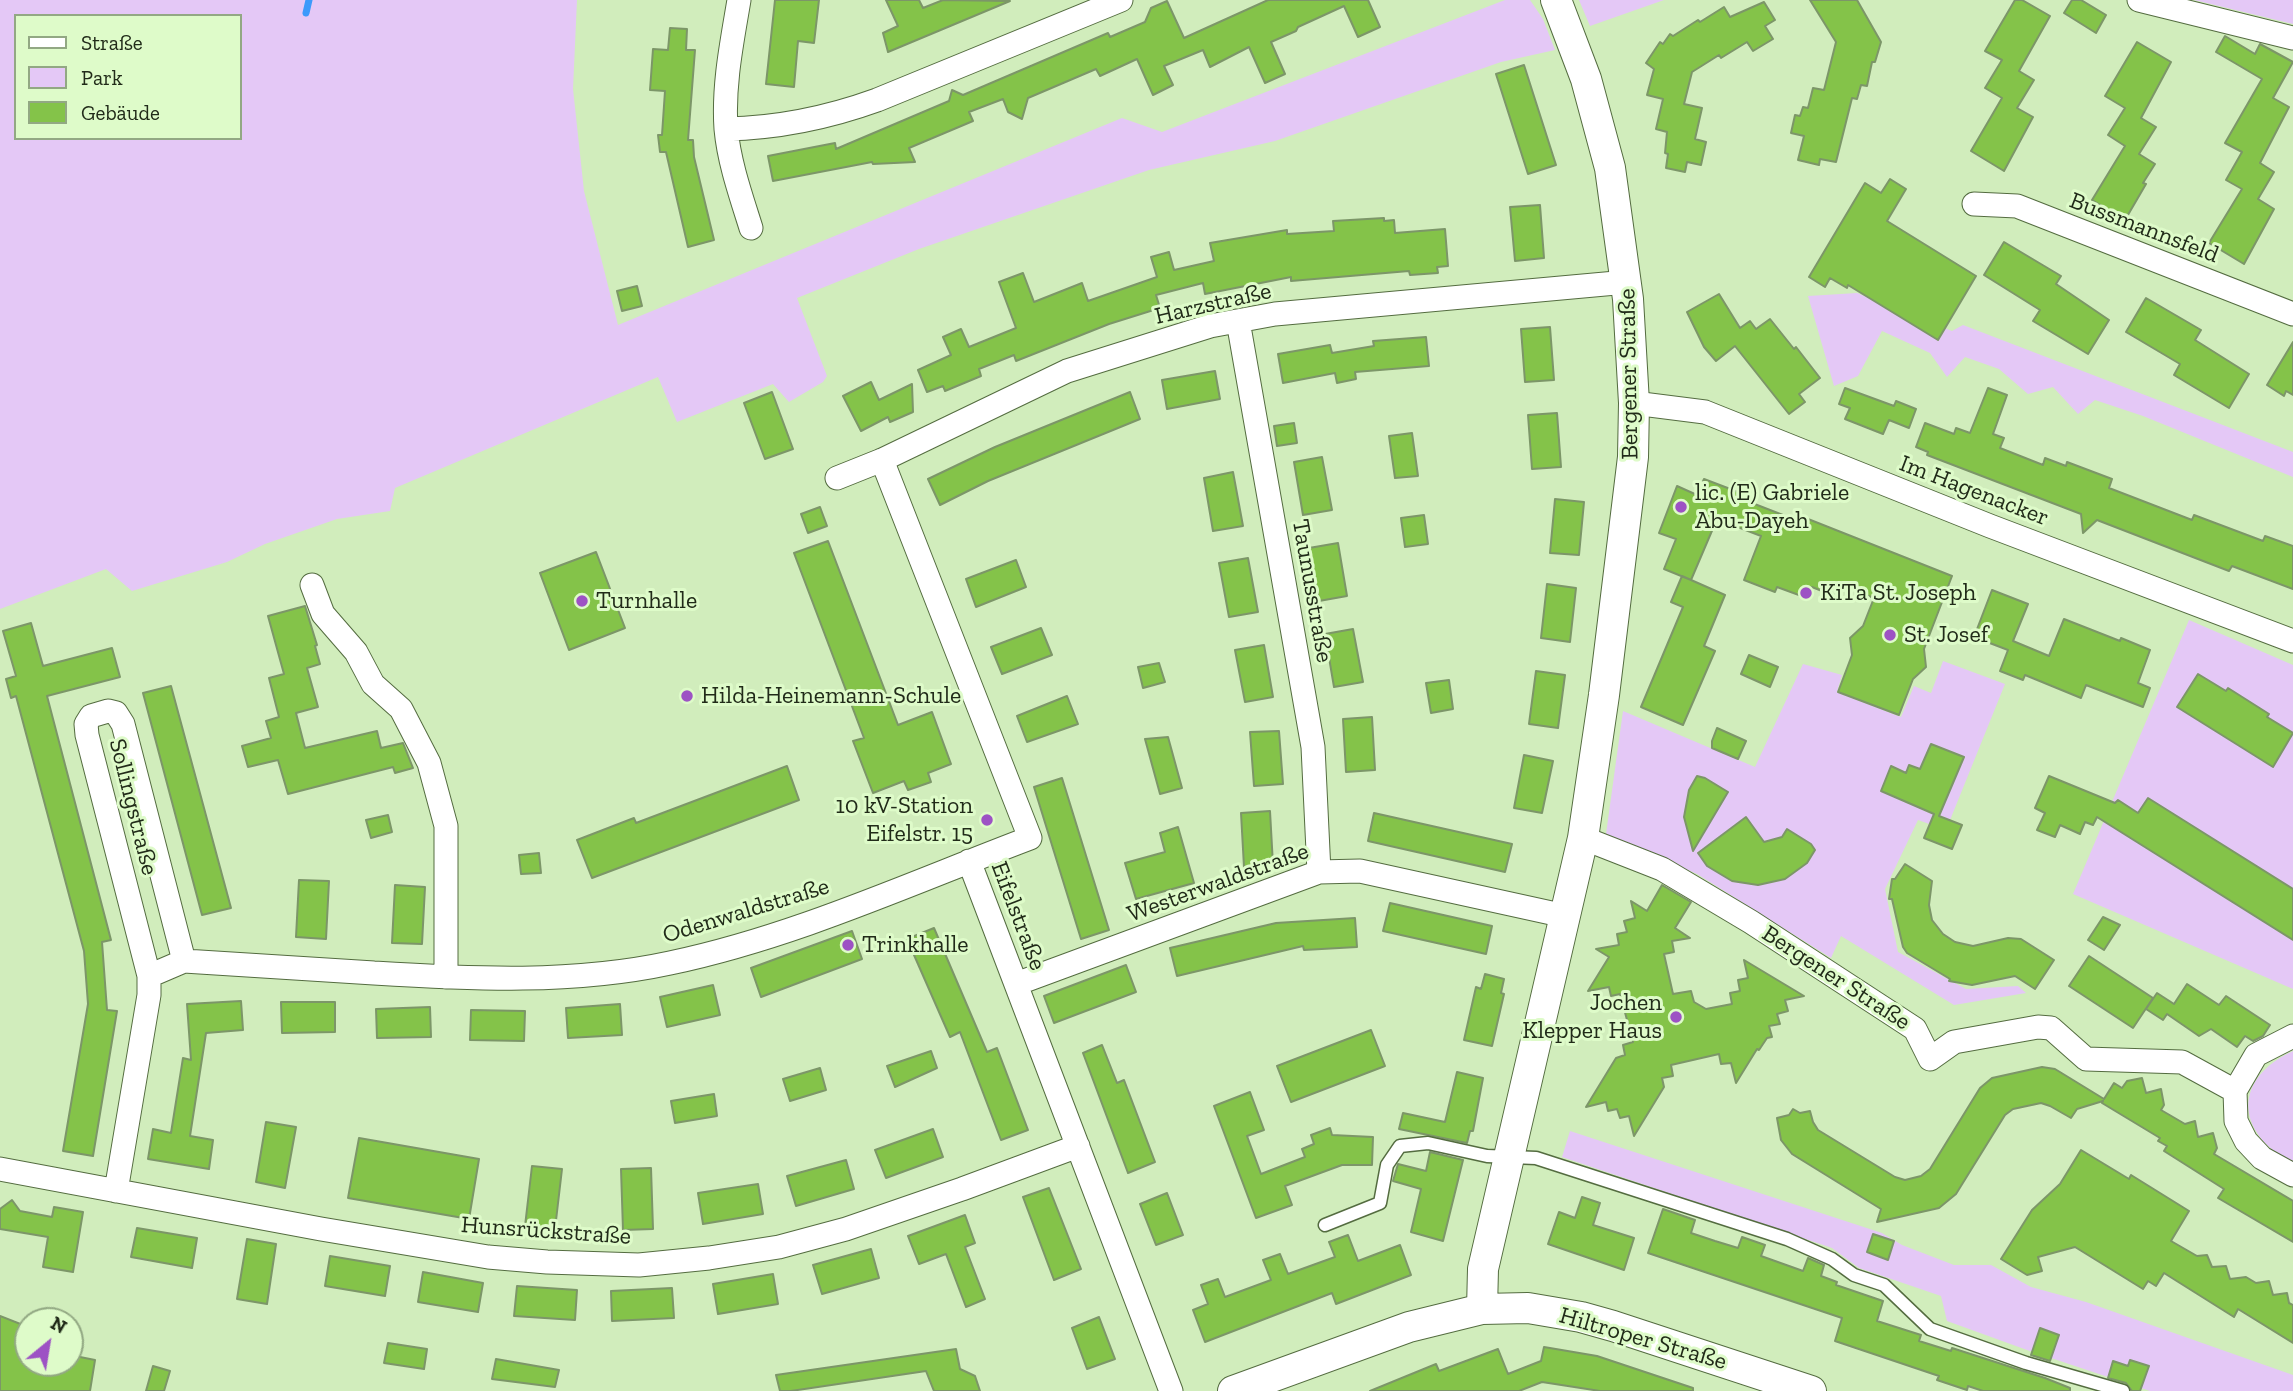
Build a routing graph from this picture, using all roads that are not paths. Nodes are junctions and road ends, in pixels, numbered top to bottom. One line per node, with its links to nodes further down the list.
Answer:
1 (739, 0): 6 (street)
2 (1121, 0): 6 (street)
3 (1556, 0): 9 (street, Bergener Straße)
4 (2139, 0): 5 (street)
5 (2293, 38)
6 (726, 129): 8 (street)
7 (1974, 204): 10 (street, Bussmannsfeld)
8 (751, 228)
9 (1627, 282): 11 (street, Harzstraße); 12 (street, Bergener Straße)
10 (2293, 314)
11 (1238, 321): 13 (street, Harzstraße); 19 (street, Taunusstraße)
12 (1634, 403): 16 (street, Im Hagenacker); 17 (street, Bergener Straße)
13 (882, 460): 14 (street, Harzstraße); 18 (street, Eifelstraße)
14 (837, 478)
15 (312, 584): 23 (street)
16 (2293, 641)
17 (1583, 838): 20 (street, Bergener Straße); 26 (street, Bergener Straße)
18 (969, 861): 23 (street, Odenwaldstraße); 24 (street, Eifelstraße)
19 (1318, 872): 20 (street, Westerwaldstraße); 24 (street, Westerwaldstraße)
20 (1565, 916): 28 (street, Bergener Straße)
21 (184, 961): 22 (street, Odenwaldstraße); 22 (street, Sollingstraße); 23 (street, Odenwaldstraße)
22 (149, 976): 31 (street, Sollingstraße)
23 (446, 977)
24 (1016, 984): 27 (street, Eifelstraße)
25 (2293, 1036): 26 (street)
26 (2235, 1091): 30 (street)
27 (1078, 1146): 31 (street, Hunsrückstraße); 35 (street, Eifelstraße)
28 (1509, 1157): 32 (lane); 33 (street, Bergener Straße); 38 (lane)
29 (0, 1169): 31 (street, Hunsrückstraße)
30 (2293, 1175)
31 (116, 1191)
32 (1325, 1224)
33 (1482, 1309): 34 (street, Hiltroper Straße); 36 (street, Hiltroper Straße)
34 (1769, 1385): 37 (street, Hiltroper Straße)
35 (1171, 1391)
36 (1233, 1391)
37 (1811, 1391)
38 (2123, 1391)

